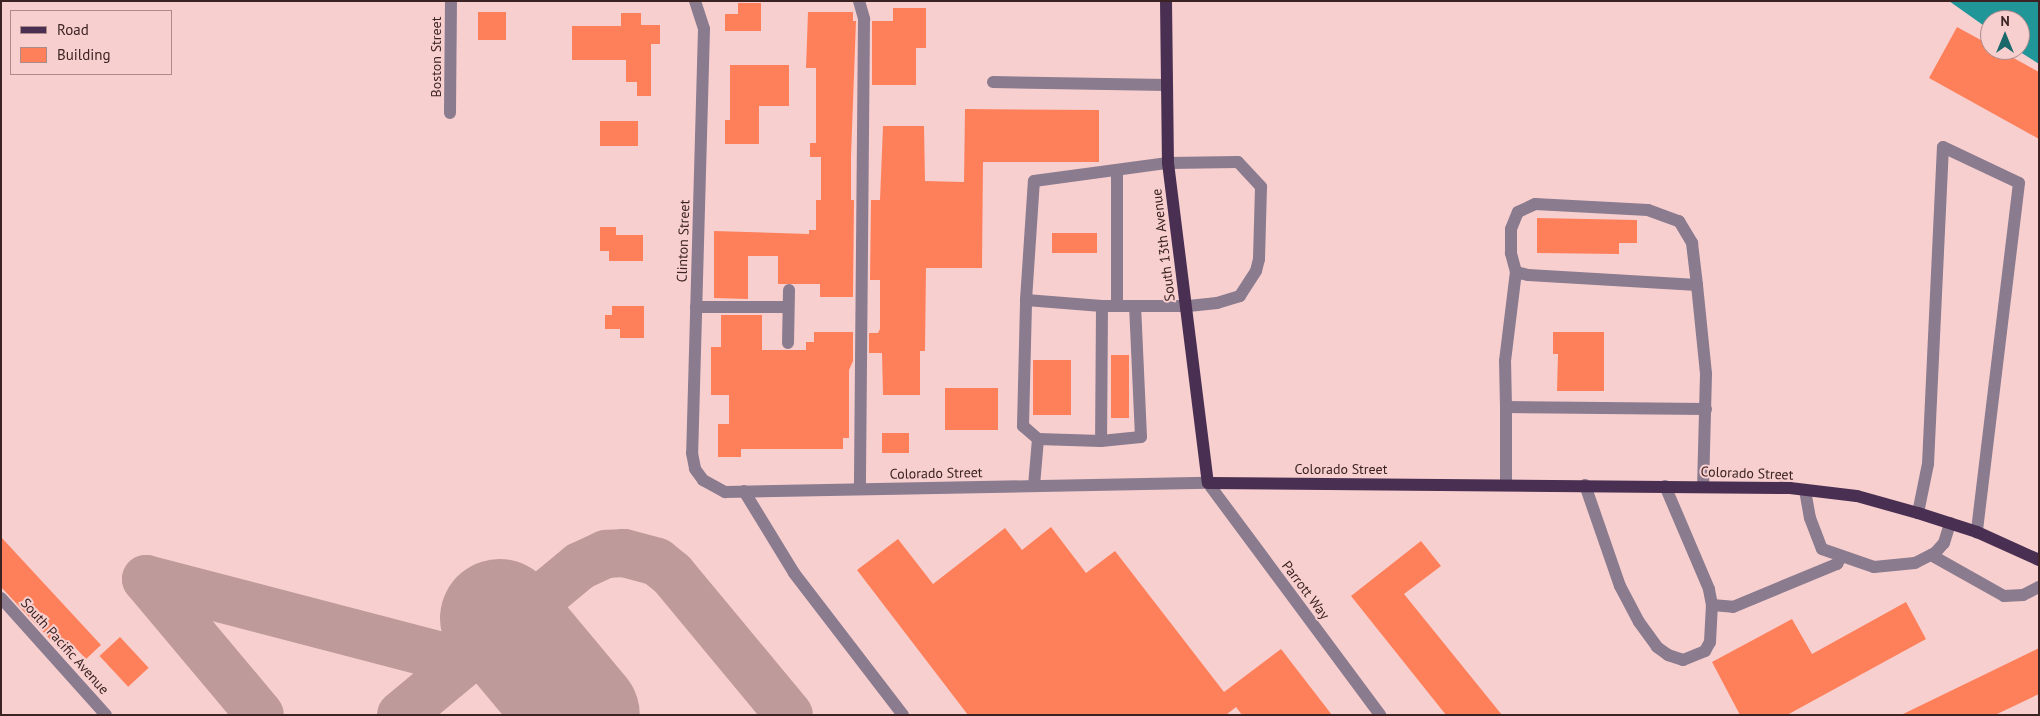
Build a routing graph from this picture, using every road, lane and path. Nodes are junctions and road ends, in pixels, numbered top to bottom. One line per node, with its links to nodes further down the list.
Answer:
1 (451, 1): 7 (street, Boston Street)
2 (695, 1): 19 (street, Clinton Street)
3 (859, 1): 32 (street)
4 (1166, 1): 6 (main road, South 13th Avenue)
5 (993, 82): 6 (street)
6 (1167, 85): 8 (main road, South 13th Avenue)
7 (450, 113)
8 (1168, 163): 9 (street); 18 (main road, South 13th Avenue); 18 (street)
9 (1117, 170): 13 (street); 16 (street)
10 (1516, 272): 11 (street); 11 (street); 21 (street)
11 (1697, 285): 22 (street)
12 (789, 290): 14 (street)
13 (1026, 300): 15 (street); 23 (street)
14 (788, 306): 19 (street); 20 (street)
15 (1102, 306): 16 (street); 24 (street)
16 (1117, 306): 17 (street)
17 (1135, 306): 18 (street); 24 (street)
18 (1186, 306): 26 (main road, South 13th Avenue)
19 (696, 307): 25 (street, Clinton Street)
20 (788, 343)
21 (1506, 407): 22 (street); 27 (street)
22 (1706, 409): 31 (street)
23 (1038, 439): 24 (street); 29 (street)
24 (1101, 441)
25 (703, 480): 34 (street, Colorado Street)
26 (1208, 483): 27 (main road, Colorado Street); 29 (street, Colorado Street); 44 (street, Parrott Way)
27 (1506, 485): 28 (main road, Colorado Street)
28 (1585, 485): 30 (main road, Colorado Street); 43 (street)
29 (1034, 486): 32 (street, Colorado Street)
30 (1665, 486): 31 (main road, Colorado Street); 43 (street)
31 (1703, 486): 33 (main road, Colorado Street)
32 (860, 489): 34 (street, Colorado Street)
33 (1805, 490): 35 (main road, Colorado Street); 39 (street)
34 (744, 491): 46 (street)
35 (1918, 513): 36 (main road, Colorado Street); 37 (street)
36 (1950, 523): 37 (main road, Colorado Street); 38 (street)
37 (1977, 532): 40 (main road, Colorado Street)
38 (1931, 555): 39 (street); 41 (street)
39 (1840, 558): 43 (street)
40 (2039, 560)
41 (2039, 587)
42 (1, 598): 45 (street, South Pacific Avenue)
43 (1712, 605)
44 (1379, 714)
45 (106, 715)
46 (903, 715)

